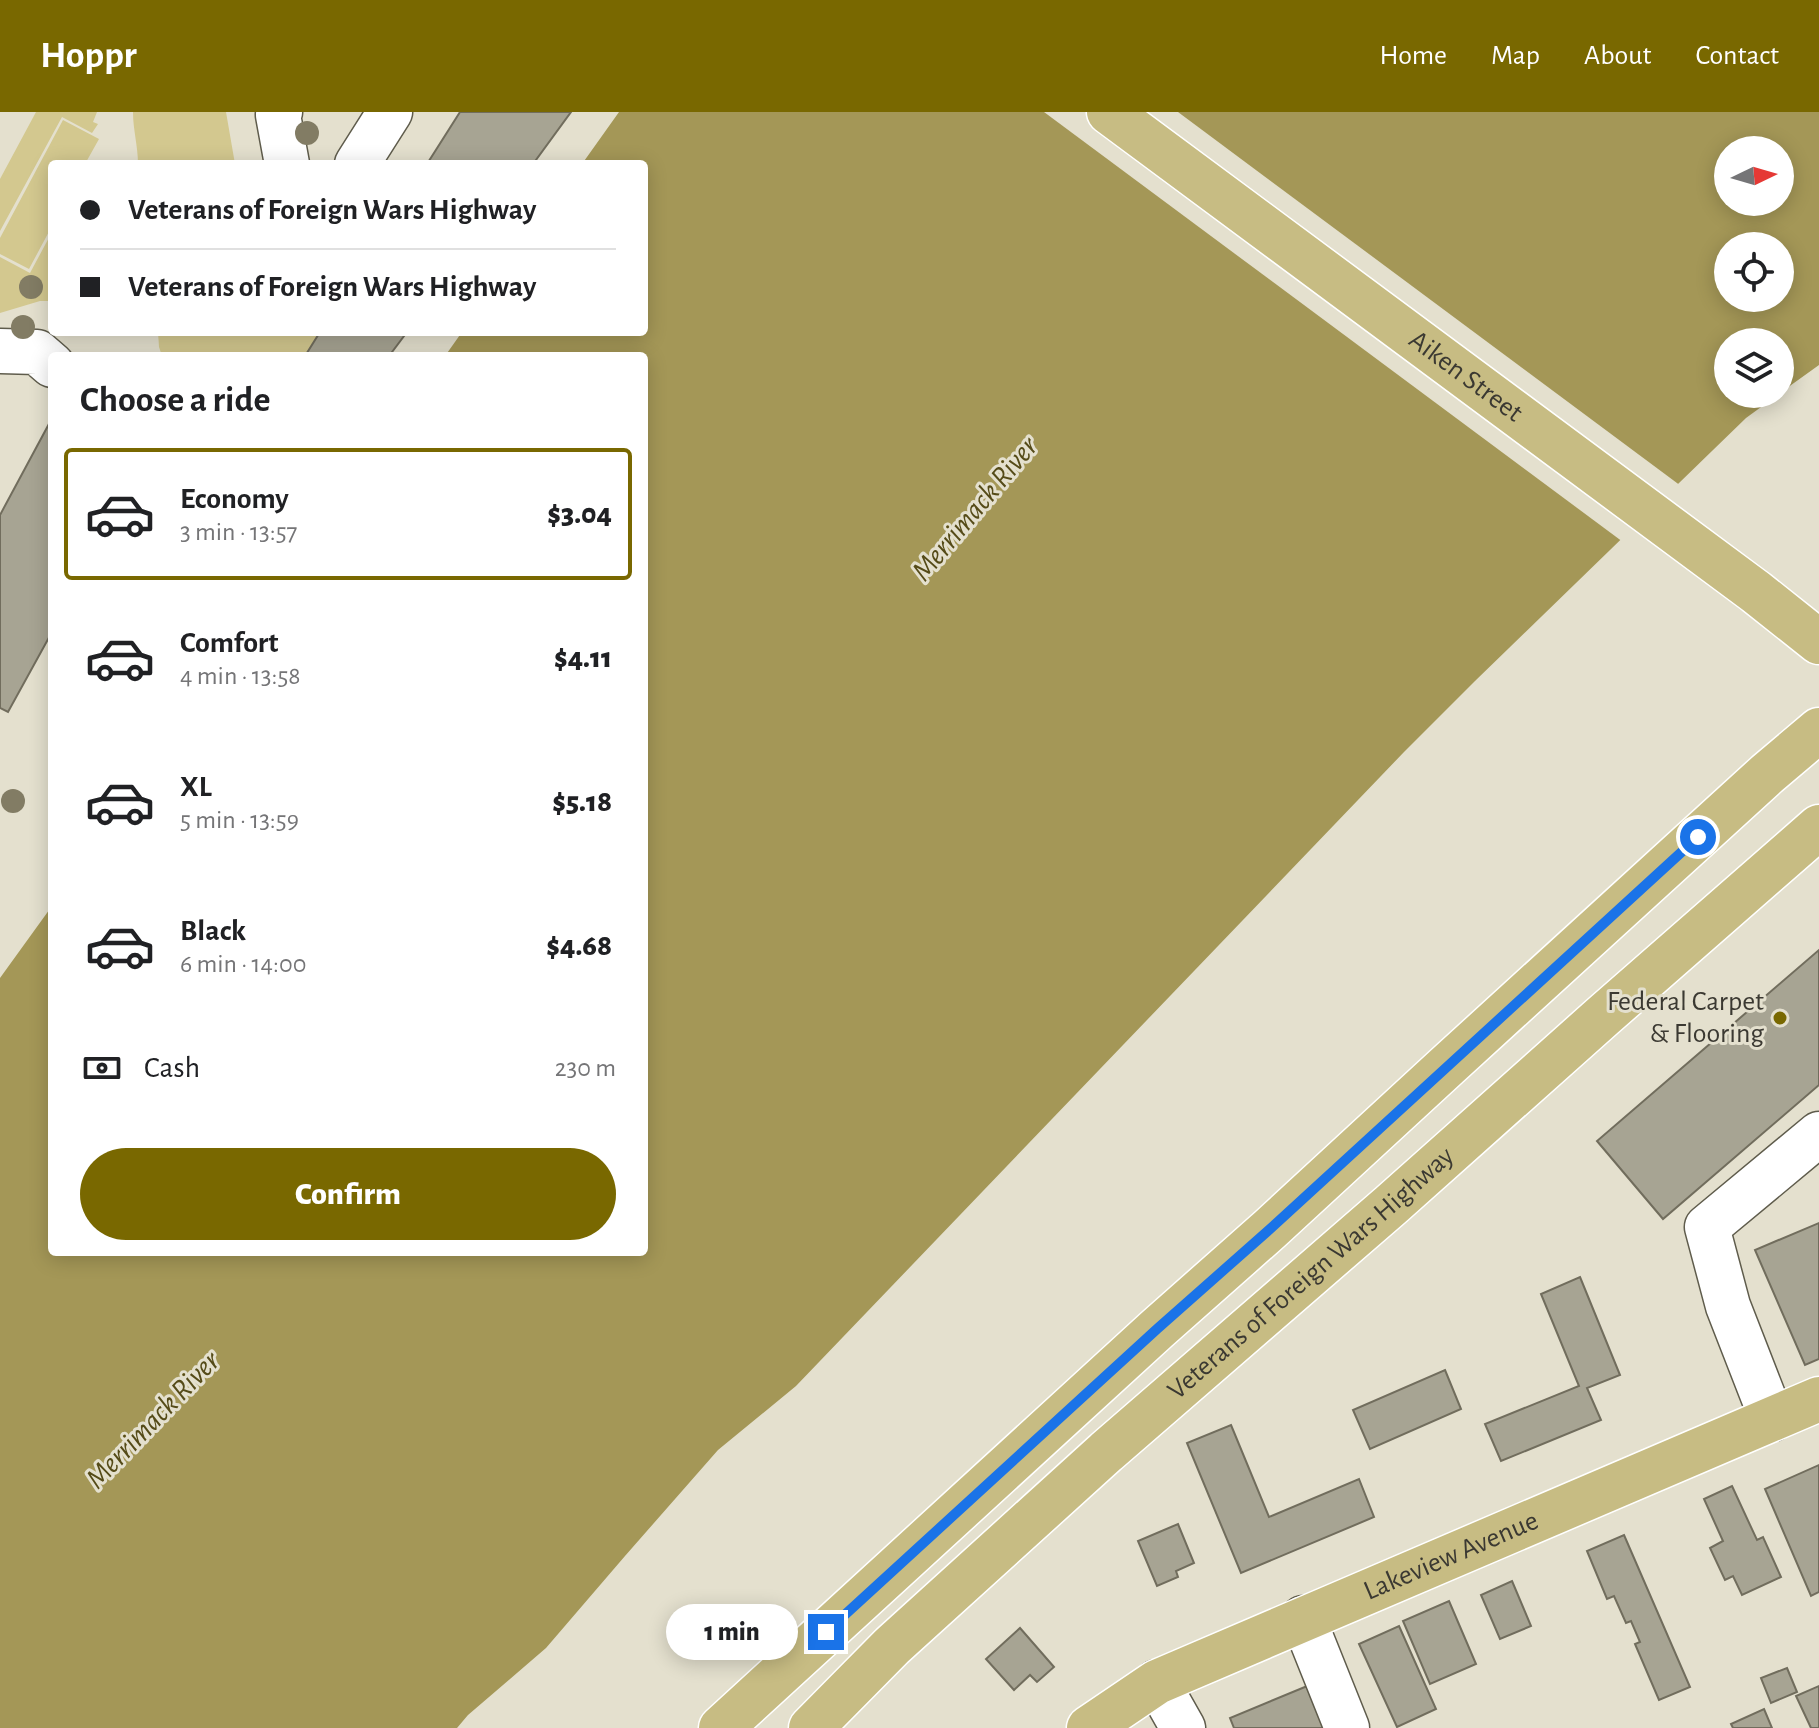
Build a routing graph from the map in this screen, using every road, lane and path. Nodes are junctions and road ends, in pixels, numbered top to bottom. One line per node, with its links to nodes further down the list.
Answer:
1 (280, 112): 4 (street)
2 (390, 112): 5 (street)
3 (1109, 112): 8 (main road, Aiken Street)
4 (286, 160)
5 (360, 160)
6 (0, 351): 7 (street)
7 (48, 362)
8 (1819, 642)
9 (1819, 730): 16 (main road, Veterans of Foreign Wars Highway)
10 (1819, 827): 17 (main road, Veterans of Foreign Wars Highway)
11 (1819, 1134): 13 (street)
12 (1819, 1399): 13 (main road, Lakeview Avenue)
13 (1772, 1419): 14 (main road, Lakeview Avenue)
14 (1303, 1618): 15 (main road, Lakeview Avenue); 20 (street)
15 (1157, 1682): 18 (main road, Lakeview Avenue); 19 (street)
16 (721, 1728)
17 (811, 1728)
18 (1089, 1728)
19 (1183, 1728)
20 (1347, 1728)

